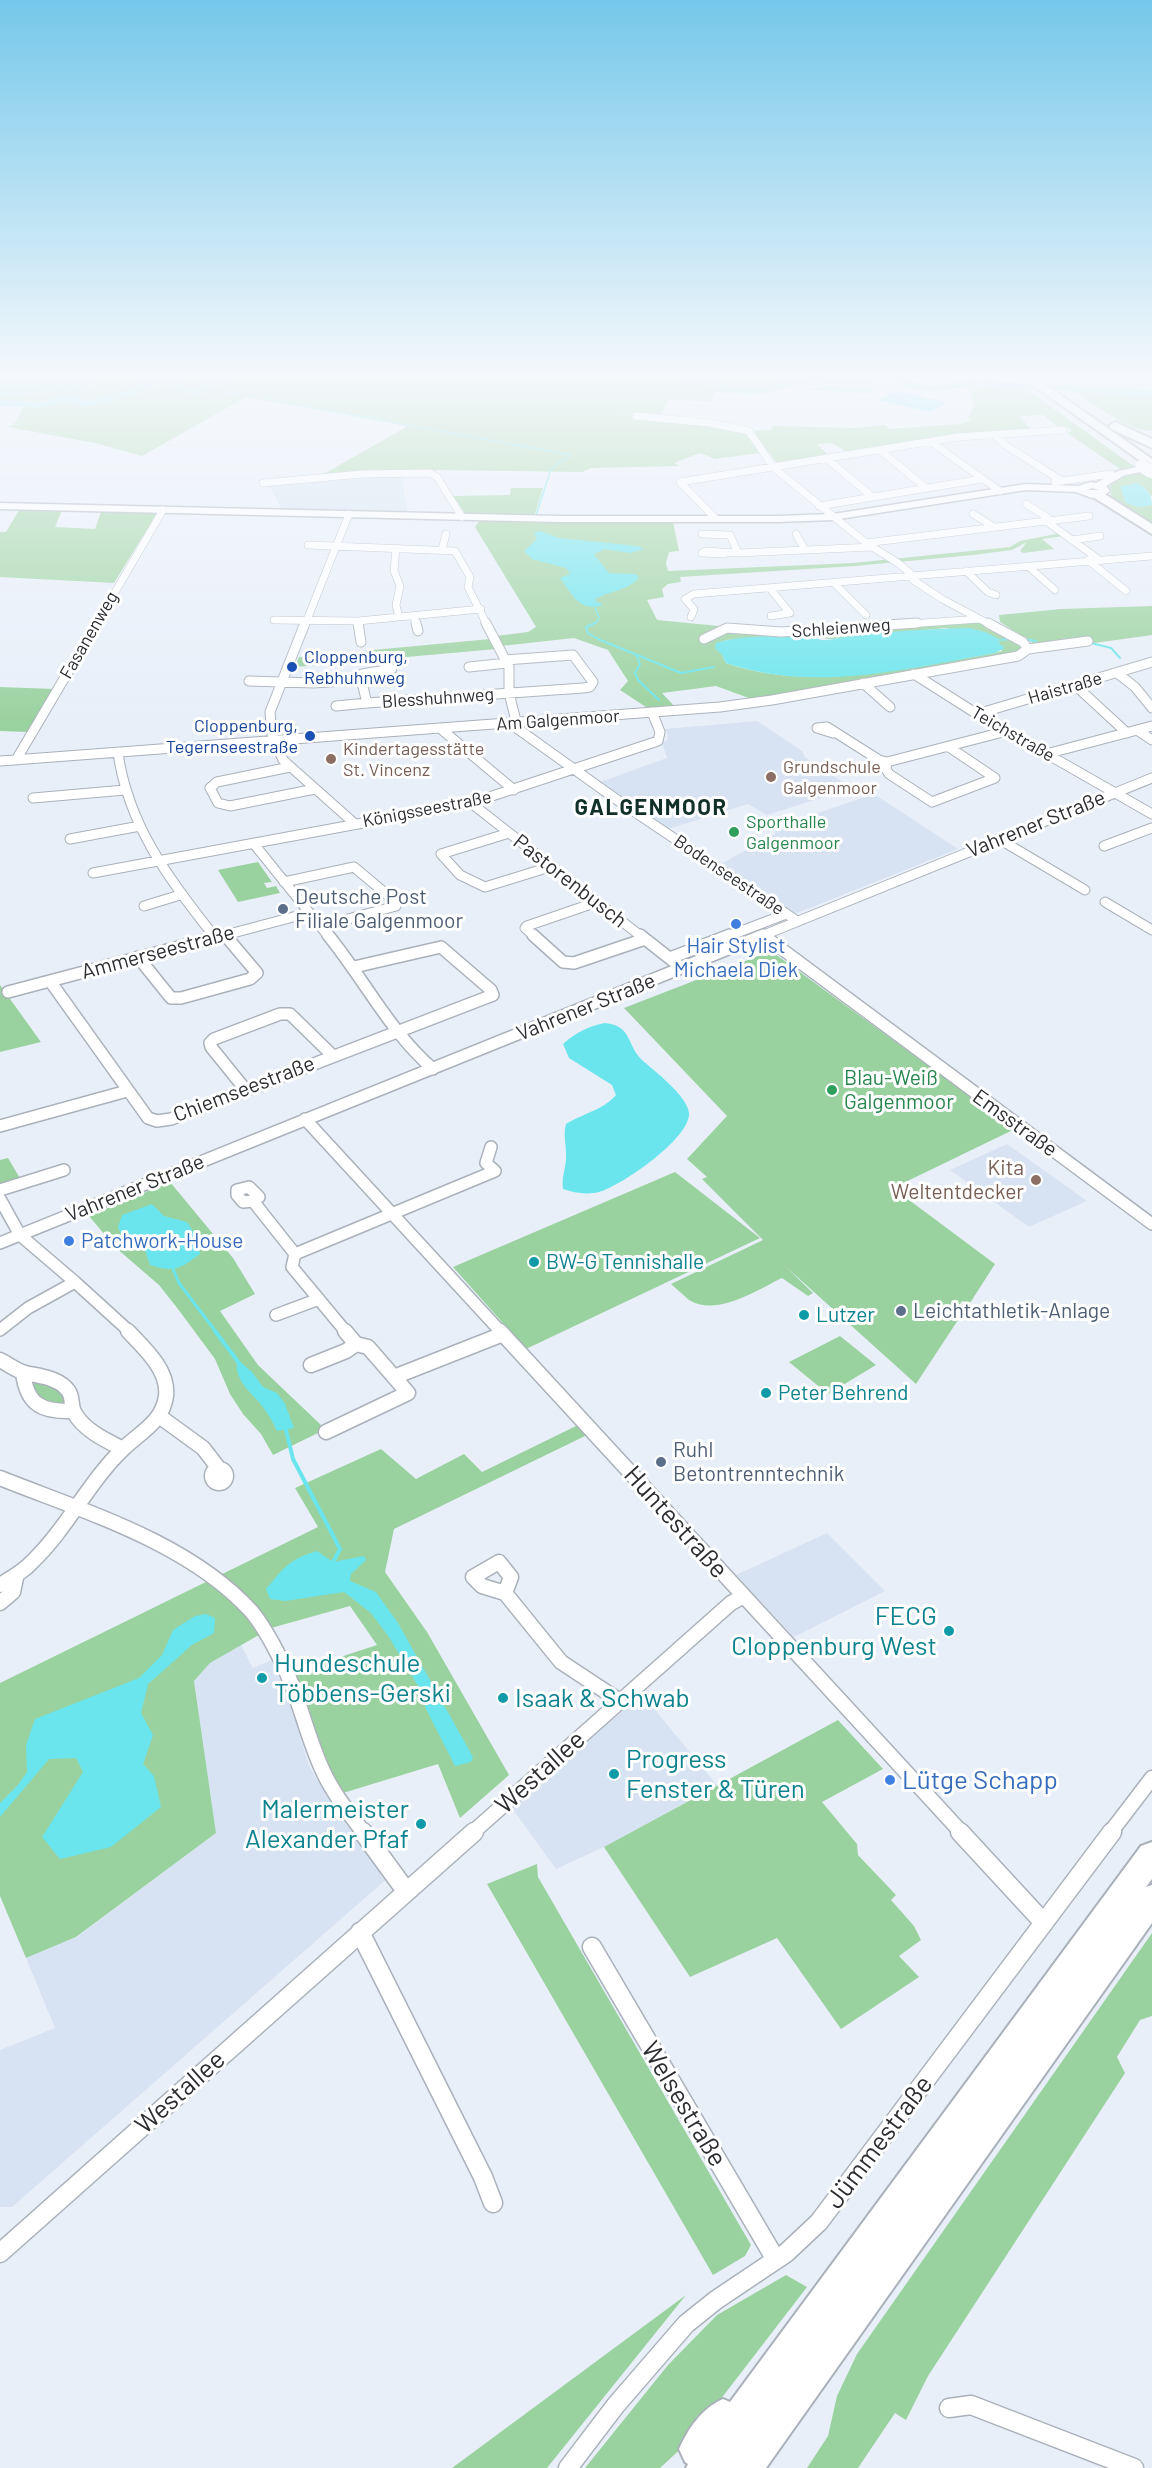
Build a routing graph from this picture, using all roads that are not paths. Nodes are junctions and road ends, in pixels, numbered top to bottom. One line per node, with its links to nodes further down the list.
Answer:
1 (447, 493): 16 (street)
2 (693, 493): 18 (street)
3 (804, 493): 11 (street)
4 (868, 493): 8 (street)
5 (896, 493): 8 (street)
6 (986, 493): 17 (main road)
7 (1102, 493): 21 (highway)
8 (873, 497): 11 (street)
9 (1026, 504): 19 (street)
10 (0, 506): 12 (main road)
11 (819, 506): 17 (street)
12 (163, 510): 13 (main road); 95 (street, Fasanenweg)
13 (350, 514): 16 (main road); 32 (street)
14 (973, 514): 20 (street)
15 (1089, 516): 19 (street)
16 (462, 517): 18 (main road)
17 (833, 517): 18 (main road); 31 (street)
18 (715, 518)
19 (1047, 521): 20 (street); 28 (street)
20 (991, 527): 22 (street); 26 (street)
21 (1152, 529)
22 (925, 533): 29 (street); 31 (street)
23 (446, 534): 35 (street)
24 (702, 534): 37 (street)
25 (796, 534): 36 (street)
26 (999, 536)
27 (1100, 536): 28 (street)
28 (1072, 540): 41 (street)
29 (935, 544)
30 (308, 545): 32 (street)
31 (870, 545): 36 (street); 44 (street)
32 (337, 546): 34 (street); 58 (street)
33 (1145, 546): 39 (street)
34 (396, 548): 35 (street); 54 (street)
35 (442, 549): 50 (street)
36 (805, 550): 37 (street)
37 (738, 553): 38 (street)
38 (724, 554)
39 (1151, 556): 41 (street)
40 (1088, 560): 41 (street); 42 (street); 48 (street)
41 (1101, 561)
42 (1028, 566): 43 (street); 47 (street)
43 (966, 571): 44 (street); 49 (street)
44 (910, 576): 45 (street); 56 (street)
45 (834, 583): 46 (street); 51 (street)
46 (773, 589): 53 (street); 55 (street)
47 (1054, 590)
48 (1126, 591)
49 (996, 595)
50 (480, 609): 52 (street); 65 (street)
51 (866, 615)
52 (414, 616): 54 (street); 60 (street)
53 (771, 616)
54 (399, 617): 59 (street)
55 (691, 617)
56 (980, 618): 61 (street, Schleienweg); 64 (street)
57 (274, 620): 58 (street)
58 (306, 621): 59 (street); 73 (street)
59 (358, 621): 63 (street)
60 (418, 632)
61 (704, 639)
62 (1088, 641): 64 (street, Am Galgenmoor)
63 (361, 642)
64 (1025, 645): 70 (street, Am Galgenmoor)
65 (506, 662): 67 (street); 76 (street); 76 (street, Blesshuhnweg)
66 (1152, 662): 69 (street, Haistraße)
67 (470, 667)
68 (392, 669): 71 (street, Blesshuhnweg)
69 (1117, 673): 75 (street, Haistraße); 80 (street)
70 (914, 674): 74 (street, Am Galgenmoor); 82 (street, Teichstraße)
71 (358, 680): 73 (street, Blesshuhnweg); 77 (street, Blesshuhnweg)
72 (249, 681): 73 (street, Blesshuhnweg)
73 (282, 682): 90 (street)
74 (863, 683): 79 (street); 81 (street, Am Galgenmoor)
75 (1076, 686): 82 (street, Haistraße); 89 (street)
76 (509, 693): 77 (street, Blesshuhnweg); 83 (street)
77 (368, 703): 78 (street, Blesshuhnweg)
78 (336, 706)
79 (890, 708)
80 (1152, 708)
81 (652, 712): 83 (street, Am Galgenmoor); 99 (street, Königsseestraße)
82 (977, 714): 87 (street, Teichstraße)
83 (516, 723): 85 (street, Am Galgenmoor); 99 (street, Bodenseestraße)
84 (1152, 726): 86 (street)
85 (441, 729): 90 (street, Am Galgenmoor); 103 (street)
86 (1137, 730): 89 (street); 91 (street)
87 (1007, 731): 92 (street); 94 (street, Teichstraße)
88 (833, 733): 97 (street)
89 (1127, 733): 94 (street)
90 (275, 740): 93 (street, Am Galgenmoor); 98 (street)
91 (1152, 740)
92 (949, 747): 97 (street); 97 (street)
93 (118, 753): 95 (street, Am Galgenmoor); 102 (street)
94 (1046, 754): 104 (street, Teichstraße)
95 (16, 760): 96 (street, Am Galgenmoor)
96 (0, 761)
97 (887, 762)
98 (290, 767): 101 (street); 101 (street)
99 (576, 770): 103 (street, Königsseestraße); 126 (street, Bodenseestraße)
100 (1152, 778): 104 (street, Vahrener Straße)
101 (315, 789): 108 (street)
102 (125, 790): 105 (street); 109 (street)
103 (514, 790): 106 (street, Königsseestraße)
104 (1114, 793): 107 (street, Teichstraße); 113 (street, Vahrener Straße)
105 (33, 798)
106 (471, 802): 108 (street, Königsseestraße); 111 (street, Pastorenbusch)
107 (1152, 814)
108 (354, 823): 114 (street, Königsseestraße)
109 (140, 826): 112 (street); 116 (street)
110 (1152, 828): 115 (street)
111 (509, 833): 117 (street, Pastorenbusch); 117 (street)
112 (70, 839)
113 (999, 839): 120 (street); 127 (street, Vahrener Straße)
114 (254, 844): 116 (street, Königsseestraße); 119 (street)
115 (1104, 846)
116 (159, 862): 118 (street, Königsseestraße); 121 (street)
117 (554, 866): 122 (street, Pastorenbusch)
118 (93, 873)
119 (284, 882): 125 (street); 128 (street)
120 (1085, 890)
121 (180, 895): 124 (street); 132 (street)
122 (597, 902): 133 (street, Pastorenbusch); 133 (street)
123 (1105, 902): 129 (street)
124 (144, 906)
125 (308, 913): 128 (street); 130 (street, Ammerseestraße)
126 (786, 914): 127 (street, Bodenseestraße); 135 (street)
127 (797, 921): 131 (street, Vahrener Straße)
128 (321, 926): 136 (street)
129 (1152, 930)
130 (225, 935): 132 (street, Ammerseestraße); 134 (street)
131 (763, 935): 137 (street, Vahrener Straße); 153 (street, Emsstraße)
132 (213, 936): 134 (street, Ammerseestraße)
133 (645, 939): 135 (street, Pastorenbusch)
134 (138, 957): 138 (street, Ammerseestraße)
135 (670, 958): 137 (street, Pastorenbusch)
136 (354, 967): 140 (street); 140 (street, Chiemseestraße)
137 (682, 968): 142 (street, Vahrener Straße)
138 (50, 981): 139 (street, Ammerseestraße); 144 (street, Chiemseestraße)
139 (8, 992)
140 (396, 1031): 141 (street, Chiemseestraße); 142 (street)
141 (332, 1055): 143 (street, Chiemseestraße); 143 (street)
142 (433, 1069): 145 (street, Vahrener Straße)
143 (245, 1089): 144 (street, Chiemseestraße)
144 (127, 1091): 146 (street)
145 (305, 1119): 152 (street, Huntestraße); 154 (street, Vahrener Straße)
146 (0, 1126)
147 (491, 1147): 152 (street)
148 (64, 1170): 149 (street)
149 (0, 1190)
150 (0, 1198): 154 (street)
151 (253, 1201): 156 (street)
152 (391, 1215): 156 (street); 161 (street, Huntestraße)
153 (1152, 1224)
154 (20, 1235): 155 (street, Vahrener Straße); 157 (street)
155 (0, 1243)
156 (295, 1254): 158 (street)
157 (75, 1282): 160 (street); 168 (street)
158 (319, 1299): 159 (street); 162 (street)
159 (276, 1315)
160 (0, 1329)
161 (502, 1334): 166 (street); 177 (street, Huntestraße)
162 (356, 1344): 164 (street); 166 (street)
163 (0, 1360): 165 (street)
164 (311, 1365)
165 (23, 1373): 167 (street); 167 (street)
166 (394, 1377): 169 (street)
167 (73, 1412): 170 (street)
168 (159, 1416): 170 (street); 171 (street)
169 (326, 1432)
170 (123, 1449): 173 (street)
171 (220, 1470)
172 (0, 1478): 173 (street)
173 (74, 1507): 174 (street); 182 (street)
174 (16, 1578): 175 (street); 178 (street)
175 (0, 1585)
176 (505, 1593): 179 (street)
177 (744, 1596): 179 (street, Westallee); 184 (street, Huntestraße)
178 (0, 1603)
179 (620, 1701): 182 (street, Westallee)
180 (1152, 1778): 184 (street, Jümmestraße)
181 (1152, 1855): 191 (highway)
182 (406, 1891): 185 (street, Westallee)
183 (1152, 1898): 193 (highway)
184 (1044, 1923): 189 (street, Jümmestraße)
185 (360, 1932): 187 (street); 188 (street, Westallee)
186 (592, 1947): 189 (street, Welsestraße)
187 (493, 2203)
188 (0, 2253)
189 (776, 2260): 192 (street, Jümmestraße)
190 (949, 2408): 194 (street)
191 (702, 2459)
192 (568, 2468)
193 (743, 2468)
194 (1134, 2468)

